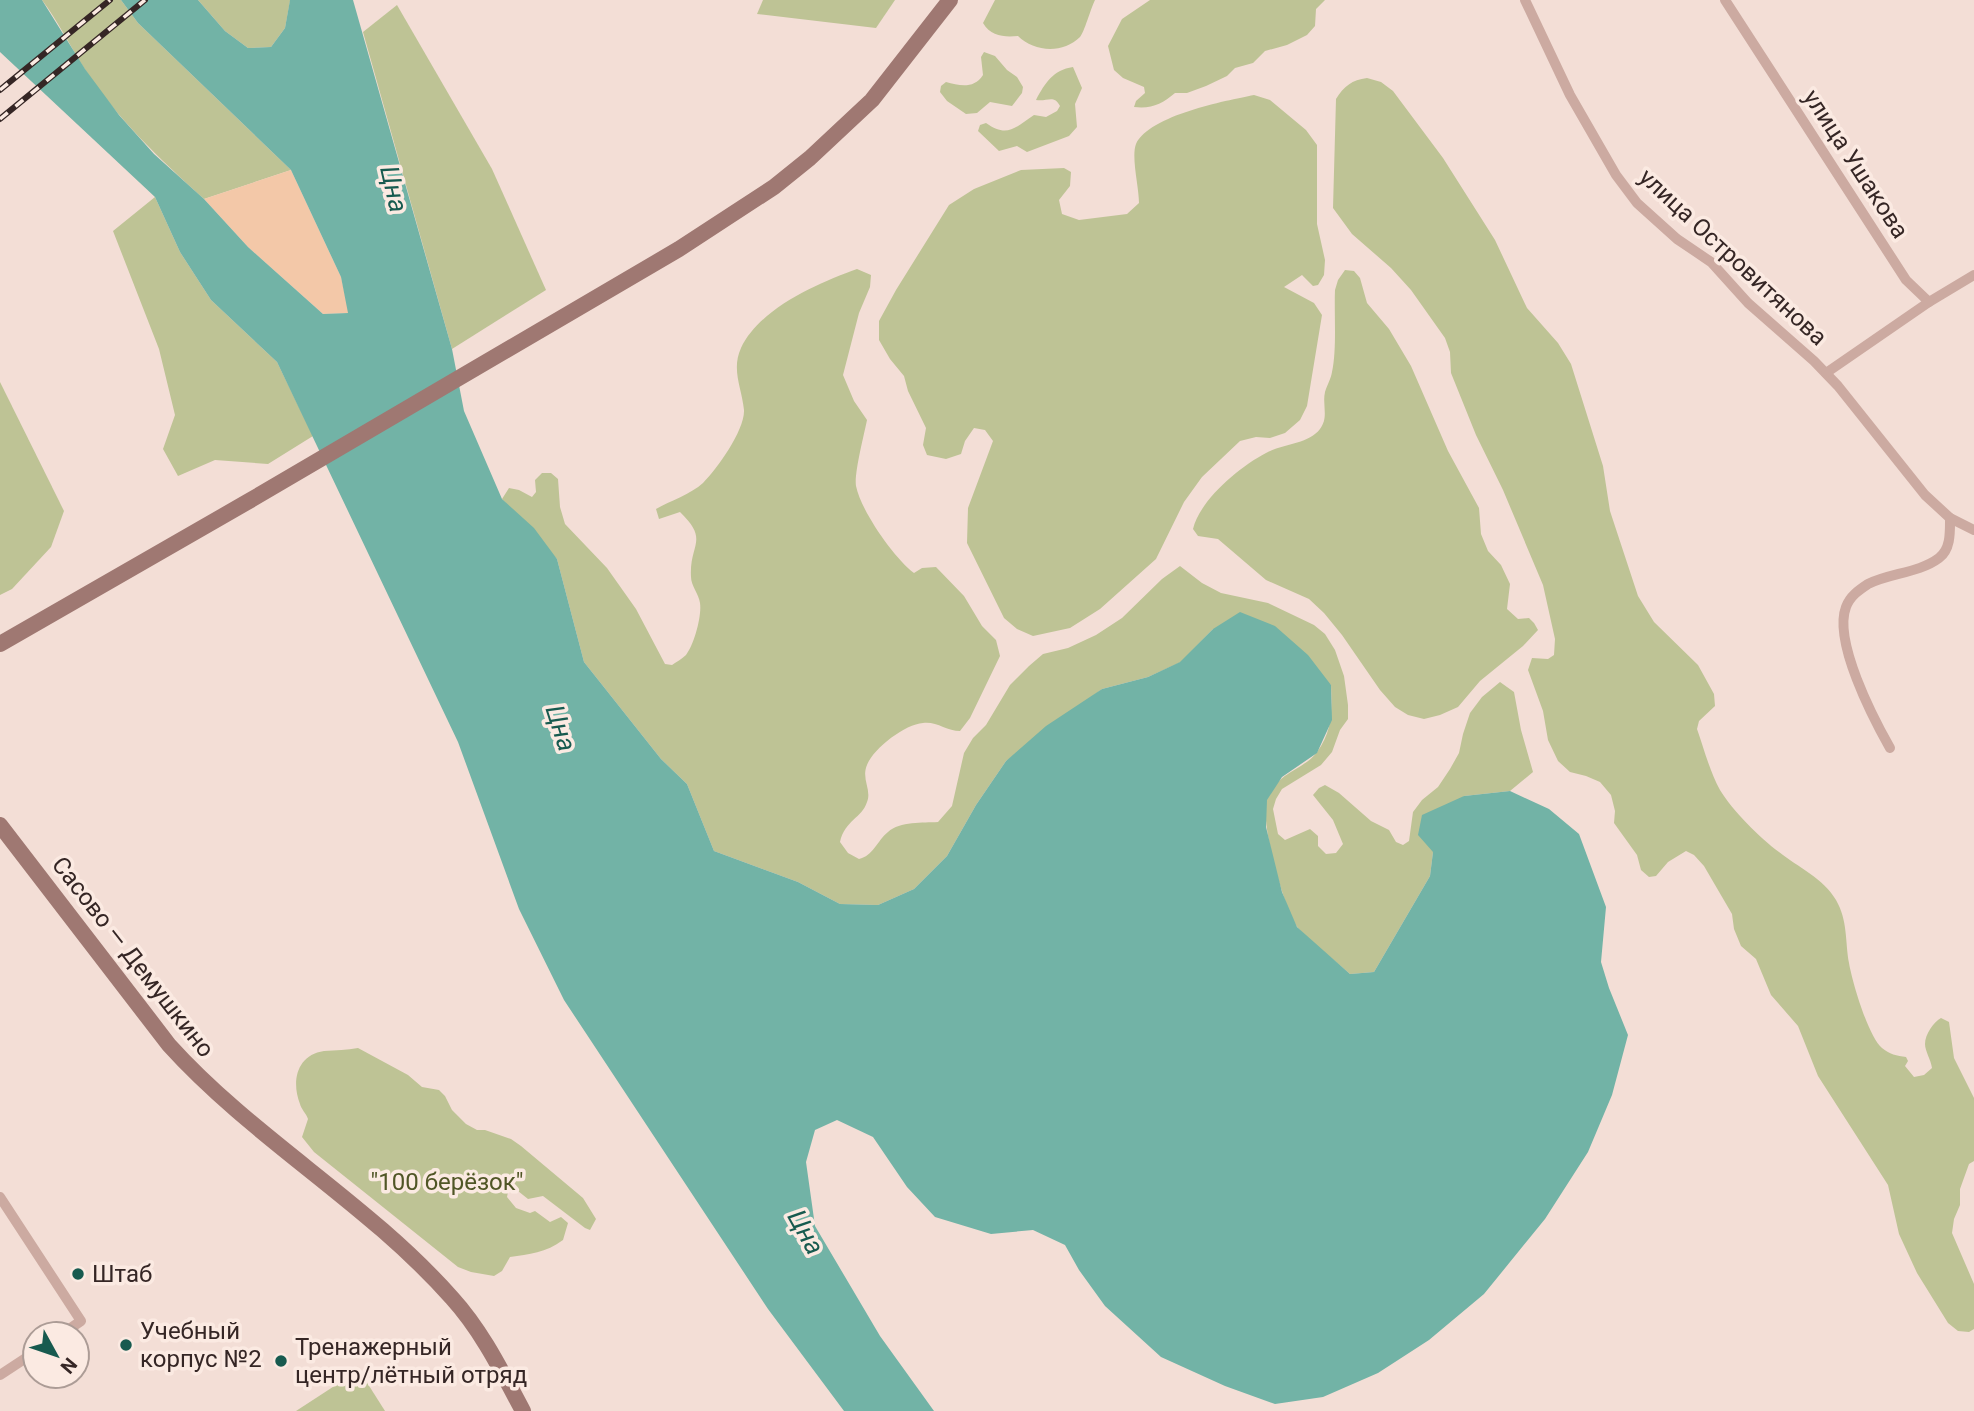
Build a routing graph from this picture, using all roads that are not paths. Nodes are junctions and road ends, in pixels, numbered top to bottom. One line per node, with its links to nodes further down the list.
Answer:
1 (950, 0): 9 (street)
2 (1525, 0): 6 (street, улица Островитянова)
3 (1725, 0): 5 (street, улица Ушакова)
4 (1974, 275): 5 (street)
5 (1929, 302): 6 (street)
6 (1826, 373): 7 (street, улица Островитянова)
7 (1950, 518): 8 (street, улица Островитянова); 10 (street)
8 (1974, 530)
9 (0, 644)
10 (1891, 748)
11 (0, 825): 16 (street, Сасово — Демушкино)
12 (0, 1197): 13 (street)
13 (80, 1320)
14 (21, 1361): 15 (street)
15 (0, 1375)
16 (523, 1411)

